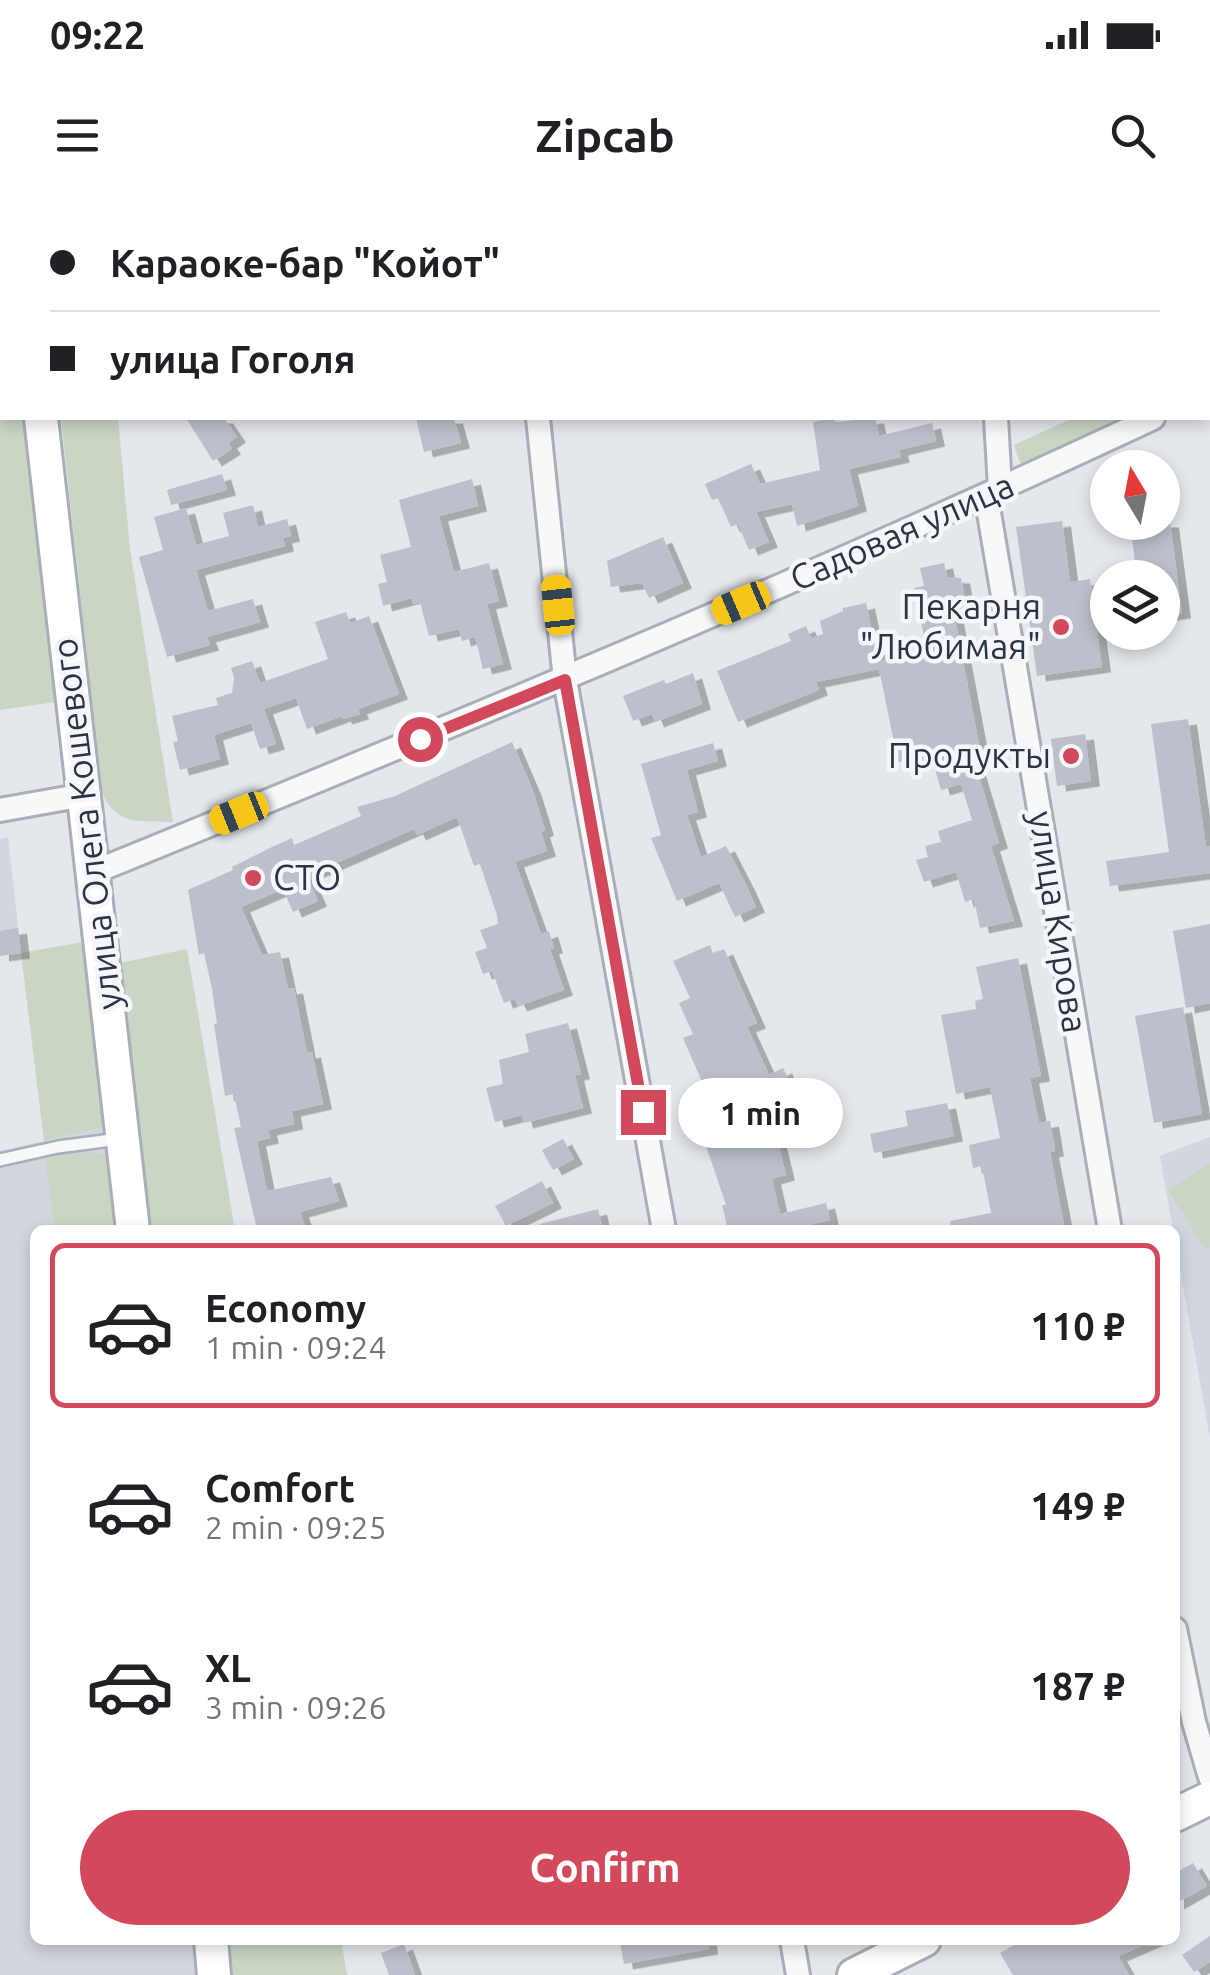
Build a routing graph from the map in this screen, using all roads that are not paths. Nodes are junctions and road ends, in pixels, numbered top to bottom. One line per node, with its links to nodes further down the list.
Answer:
1 (41, 420): 7 (street, улица Олега Кошевого)
2 (538, 420): 6 (street)
3 (996, 420): 5 (street, улица Кирова)
4 (1149, 420): 5 (street, Садовая улица)
5 (993, 492): 6 (street, Садовая улица); 14 (street, улица Кирова)
6 (565, 680): 9 (street, Садовая улица); 13 (street)
7 (84, 795): 8 (street); 9 (street, улица Олега Кошевого)
8 (0, 810)
9 (94, 872): 10 (street, улица Олега Кошевого)
10 (123, 1138): 11 (lane); 12 (street, улица Олега Кошевого)
11 (0, 1160)
12 (132, 1225)
13 (663, 1225)
14 (1109, 1225)
15 (1180, 1656): 16 (street)
16 (1210, 1776)
17 (1210, 1798): 18 (street)
18 (1180, 1813)
19 (211, 1945): 22 (street)
20 (793, 1945): 23 (street)
21 (914, 1945): 24 (street)
22 (214, 1975)
23 (798, 1975)
24 (854, 1975)

